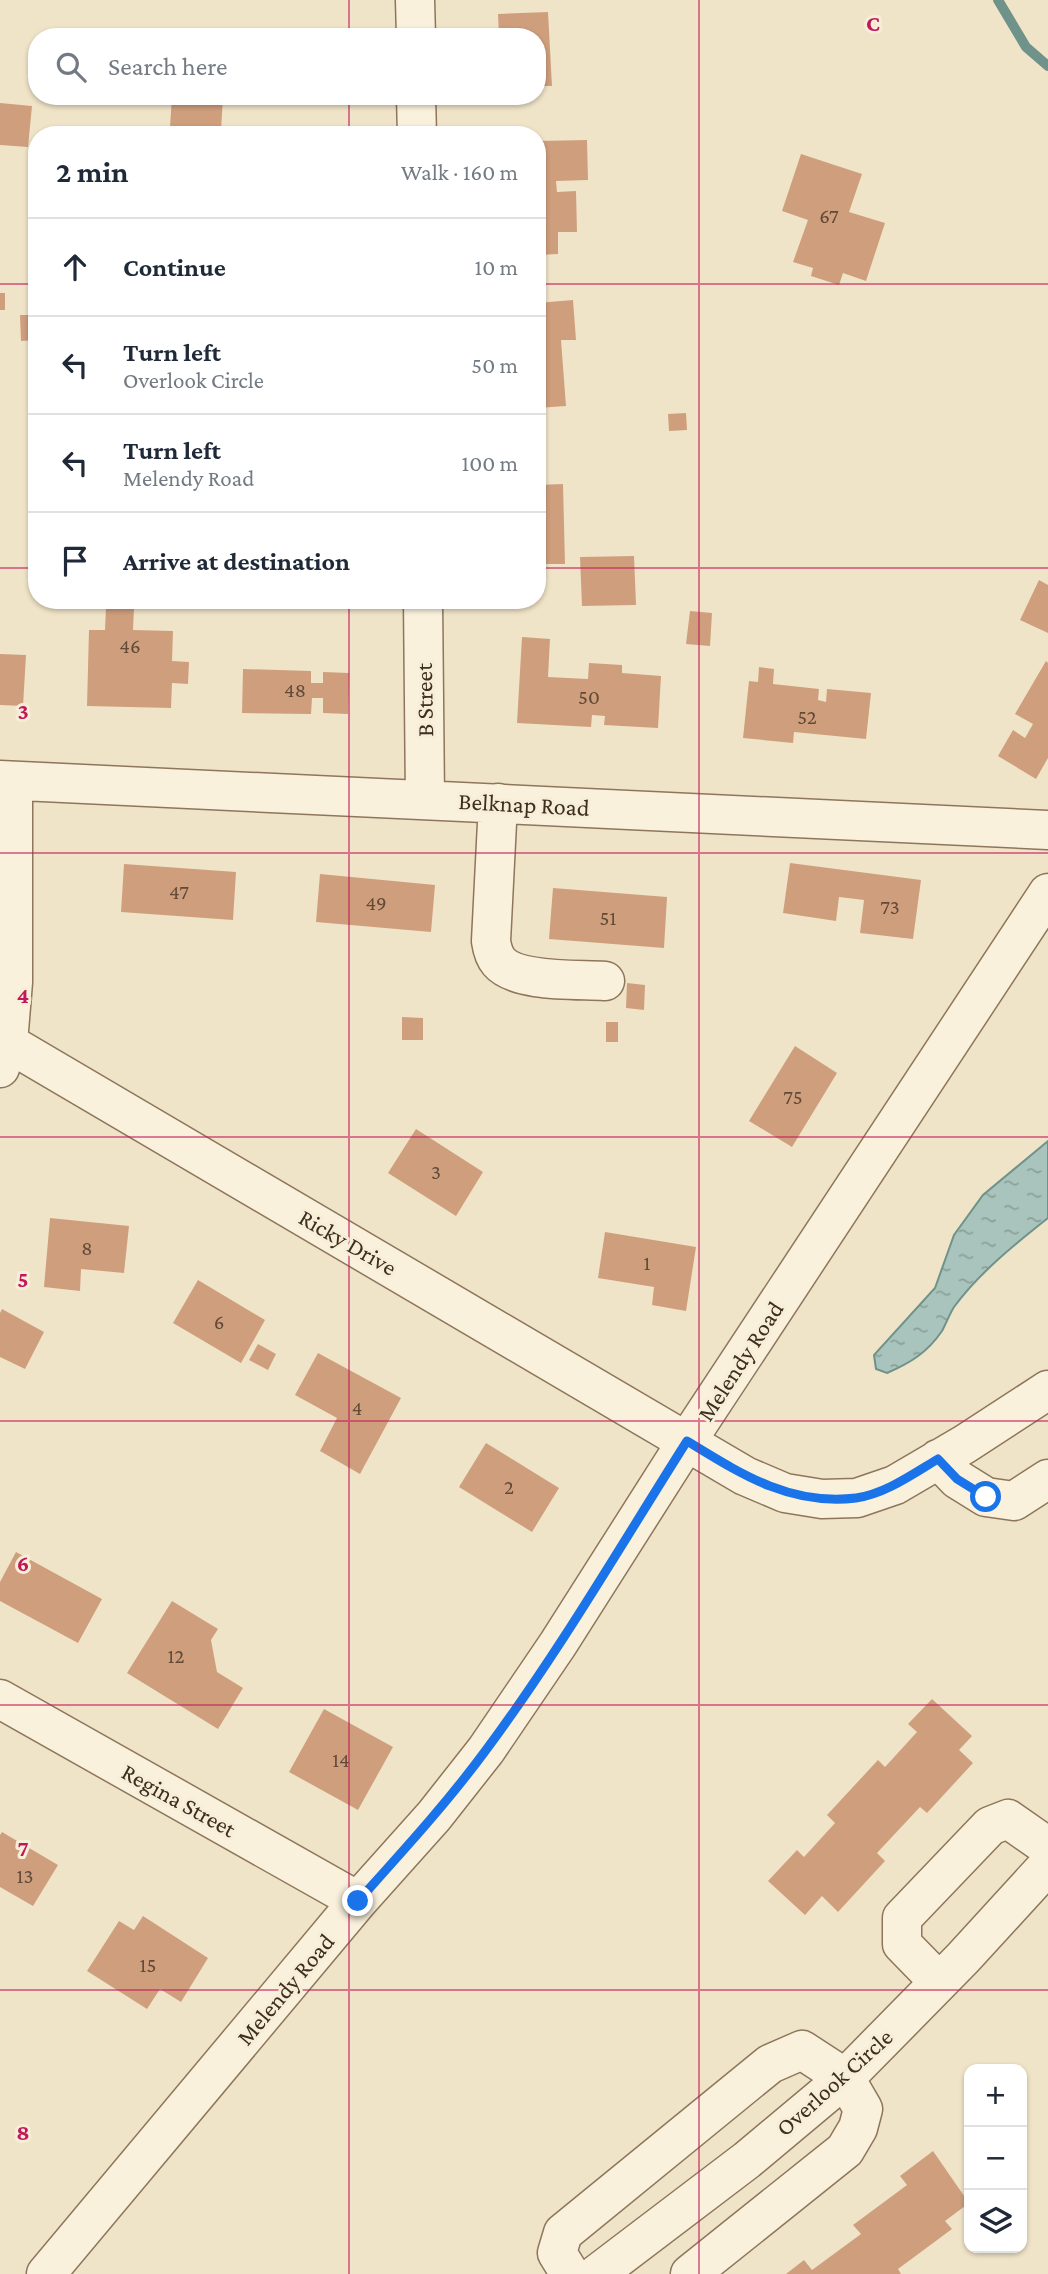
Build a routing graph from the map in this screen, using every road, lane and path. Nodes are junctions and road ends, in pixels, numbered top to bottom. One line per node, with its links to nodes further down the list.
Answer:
1 (415, 0): 2 (street)
2 (416, 28)
3 (416, 105): 4 (street)
4 (417, 126)
5 (423, 609): 7 (street, B Street)
6 (6, 780): 7 (street, Belknap Road); 12 (street)
7 (425, 800): 8 (street, Belknap Road)
8 (498, 803): 9 (street, Belknap Road); 11 (street)
9 (1048, 830)
10 (1048, 893): 14 (street, Melendy Road)
11 (605, 981)
12 (4, 1056): 14 (street, Ricky Drive)
13 (1048, 1390): 15 (street)
14 (687, 1441): 15 (street); 20 (street, Melendy Road)
15 (938, 1459): 16 (street)
16 (1048, 1479)
17 (0, 1699): 20 (street, Regina Street)
18 (1048, 1847): 22 (street)
19 (1048, 1865): 21 (street, Overlook Circle)
20 (358, 1901): 24 (street, Melendy Road)
21 (1031, 1905): 22 (street, Overlook Circle)
22 (939, 1982): 23 (street, Overlook Circle)
23 (845, 2078): 25 (street); 26 (street, Overlook Circle); 27 (street)
24 (46, 2274)
25 (570, 2274)
26 (597, 2274)
27 (690, 2274)

